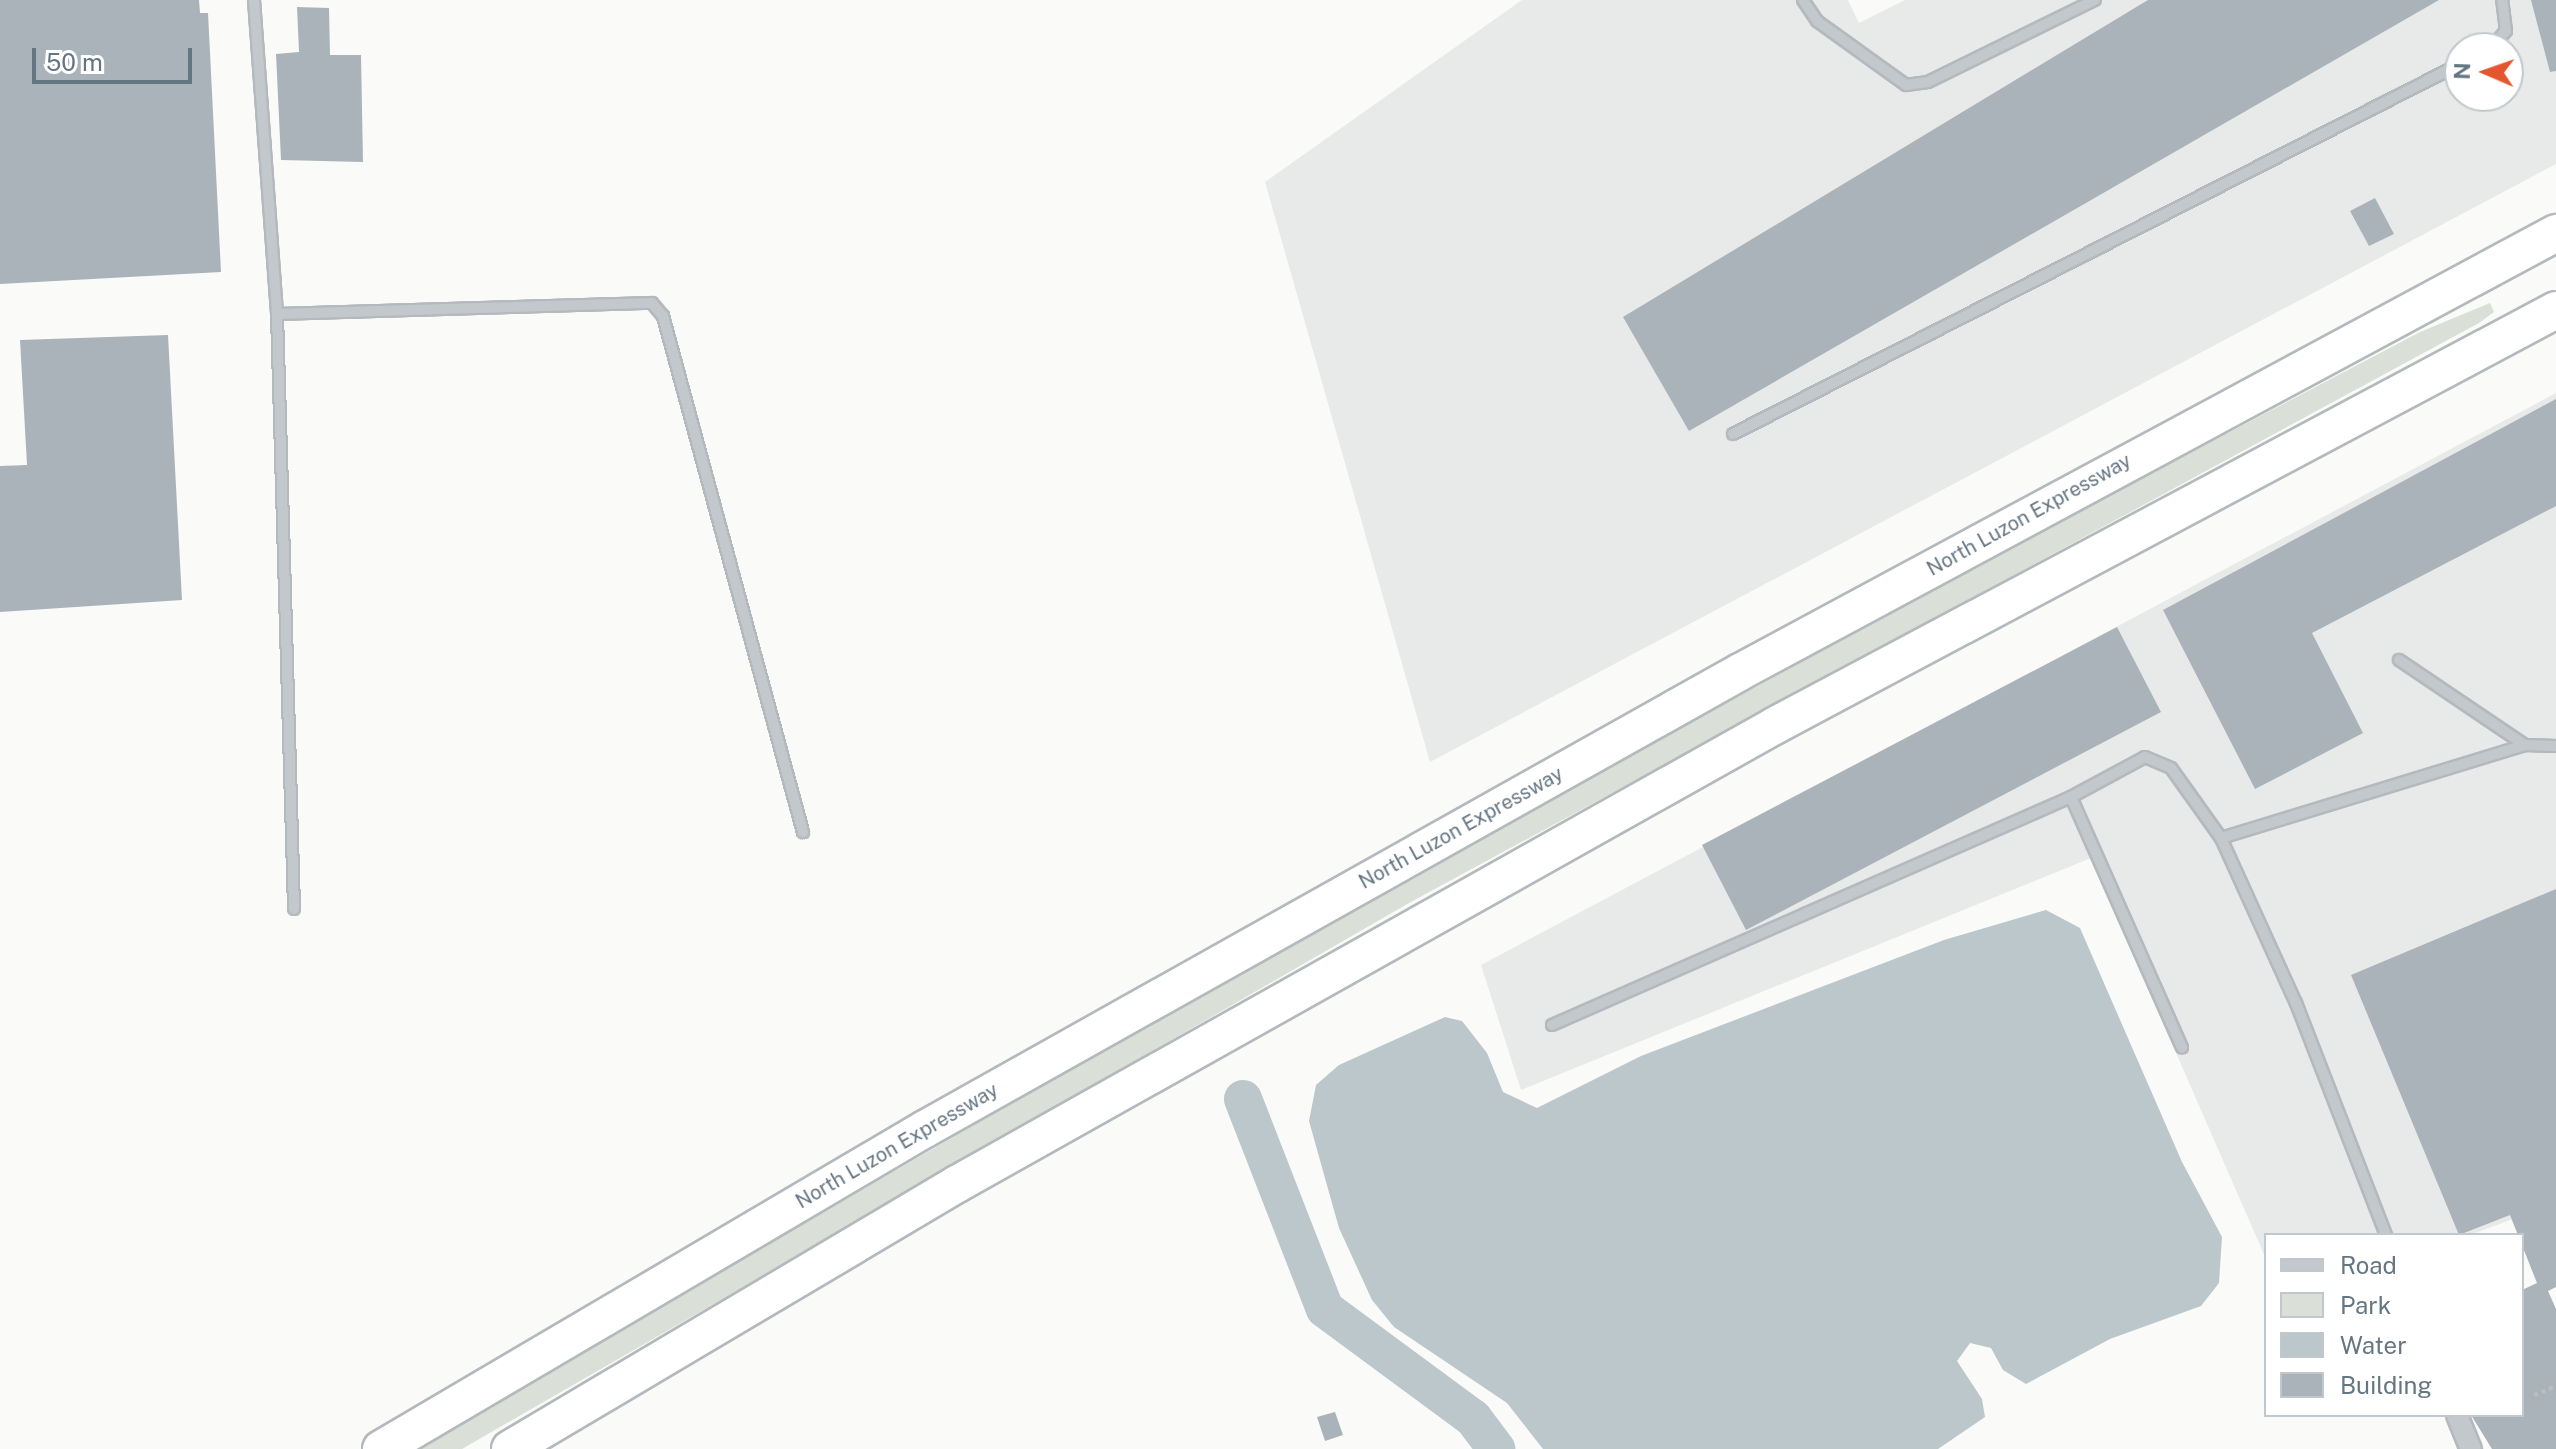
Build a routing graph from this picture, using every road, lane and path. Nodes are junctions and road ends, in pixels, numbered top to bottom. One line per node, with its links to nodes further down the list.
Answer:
1 (254, 0): 10 (lane)
2 (1803, 0): 5 (lane)
3 (2095, 0): 5 (lane)
4 (2502, 0): 6 (lane)
5 (2080, 4)
6 (2505, 32)
7 (2444, 72): 13 (lane)
8 (2556, 233): 27 (highway, North Luzon Expressway)
9 (2556, 310): 12 (highway)
10 (277, 314): 18 (lane); 20 (lane)
11 (2556, 327): 12 (highway)
12 (2381, 400): 28 (highway)
13 (1733, 434)
14 (2399, 660): 15 (lane)
15 (2525, 745): 16 (lane); 19 (lane)
16 (2556, 746)
17 (2071, 797): 19 (lane); 21 (lane); 22 (lane)
18 (803, 832)
19 (2221, 838): 23 (lane)
20 (294, 909)
21 (1552, 1025)
22 (2182, 1048)
23 (2385, 1233)
24 (2556, 1386): 25 (path)
25 (2534, 1395)
26 (2458, 1417): 29 (street)
27 (381, 1449)
28 (510, 1449)
29 (2471, 1449)

